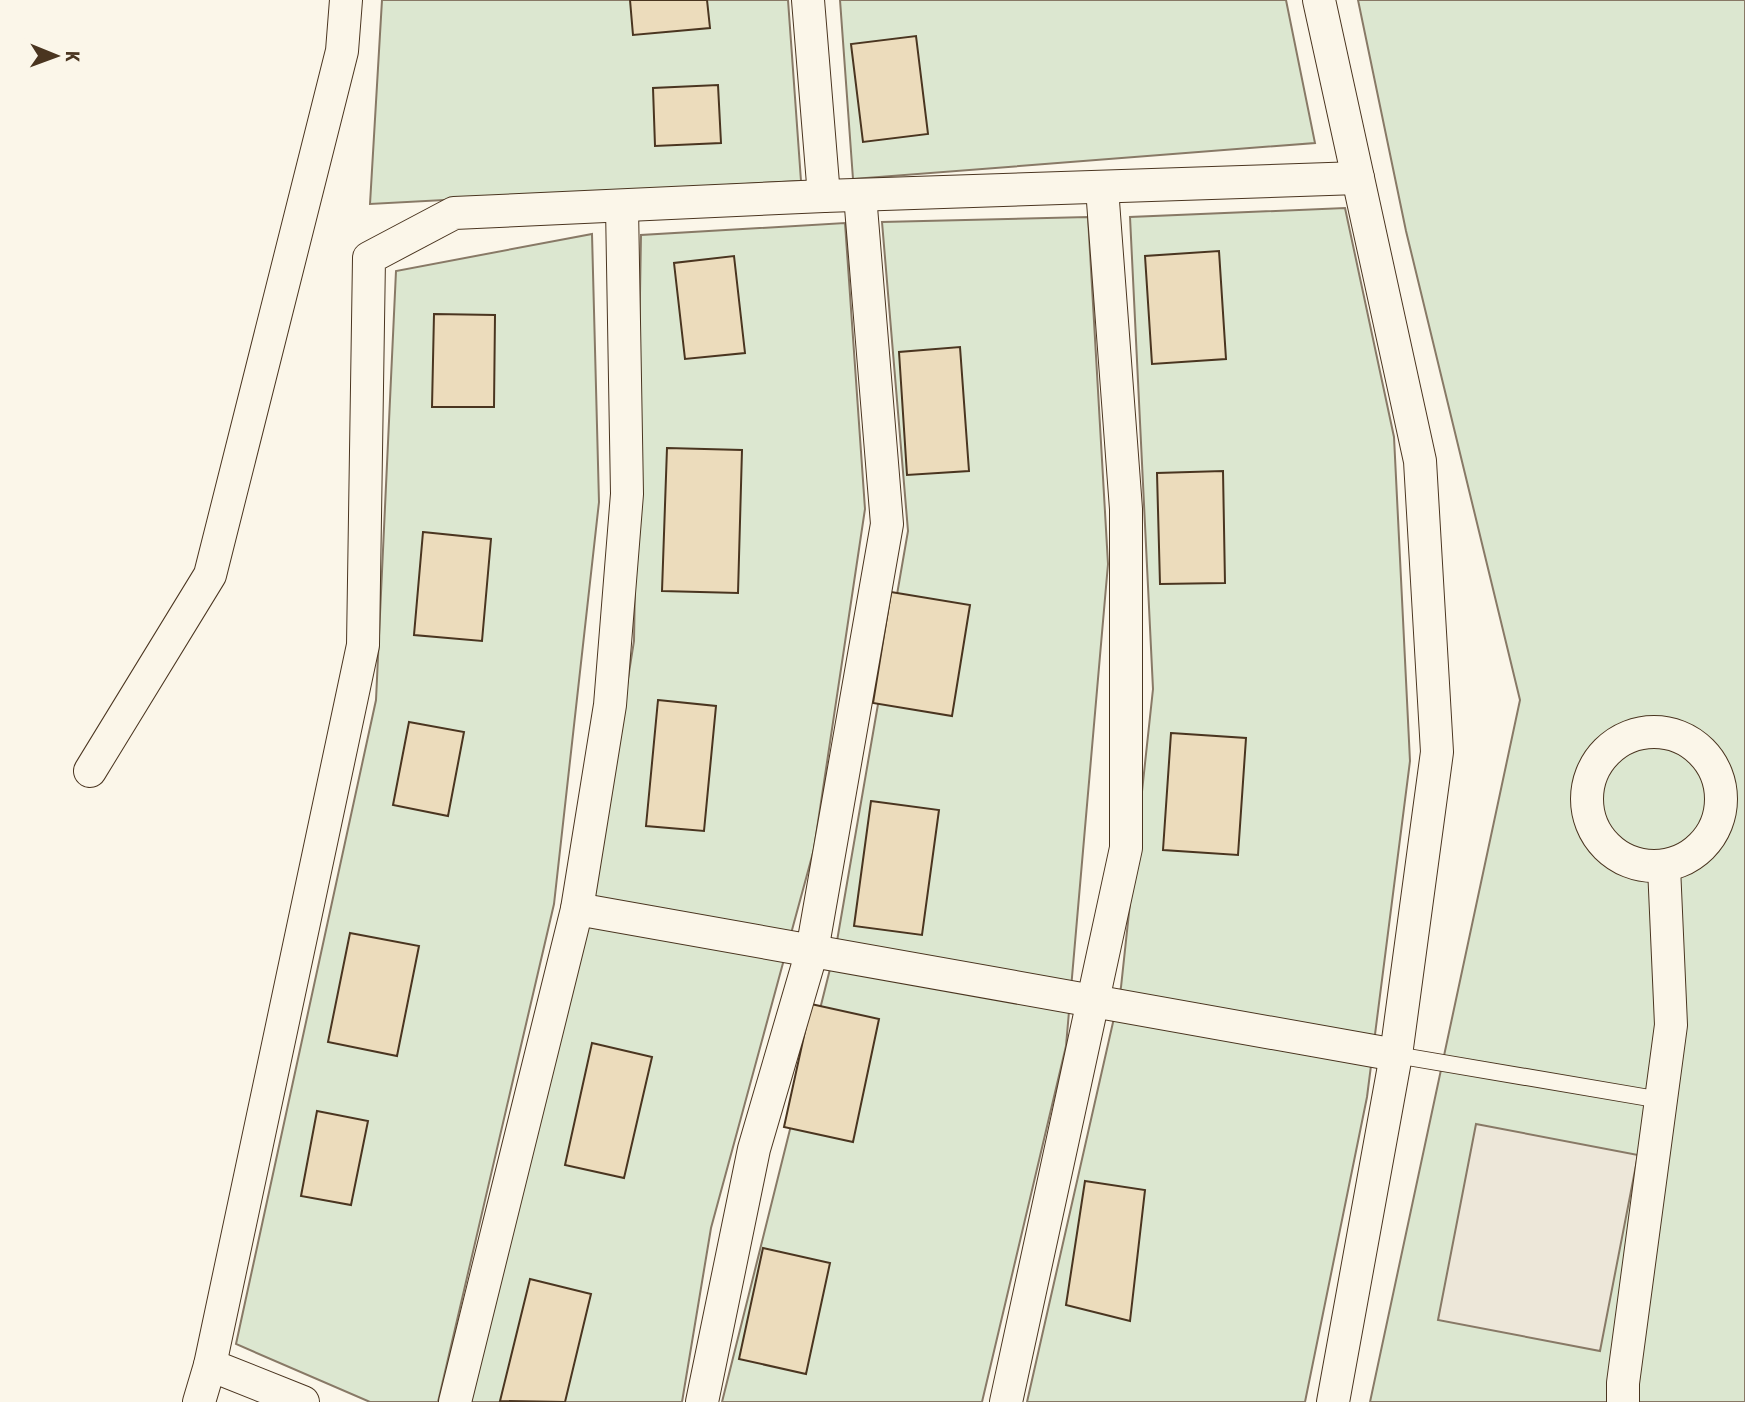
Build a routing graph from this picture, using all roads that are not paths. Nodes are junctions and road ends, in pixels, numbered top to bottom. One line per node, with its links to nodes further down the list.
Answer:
1 (346, 0): 9 (street)
2 (808, 0): 7 (street)
3 (1319, 0): 4 (street)
4 (1358, 178): 5 (street); 14 (street)
5 (1102, 188): 6 (street); 13 (street)
6 (860, 195): 7 (street); 12 (street)
7 (824, 196): 8 (street)
8 (622, 206): 11 (street); 16 (street)
9 (90, 771)
10 (1664, 867): 10 (street); 15 (street)
11 (577, 909): 12 (street); 19 (street)
12 (812, 951): 13 (street); 20 (street)
13 (1090, 1001): 14 (street); 21 (street)
14 (1396, 1055): 15 (lane); 22 (street)
15 (1661, 1100): 23 (street)
16 (210, 1365): 17 (street); 18 (street)
17 (199, 1402)
18 (303, 1402)
19 (455, 1402)
20 (702, 1402)
21 (1006, 1402)
22 (1333, 1402)
23 (1623, 1402)

